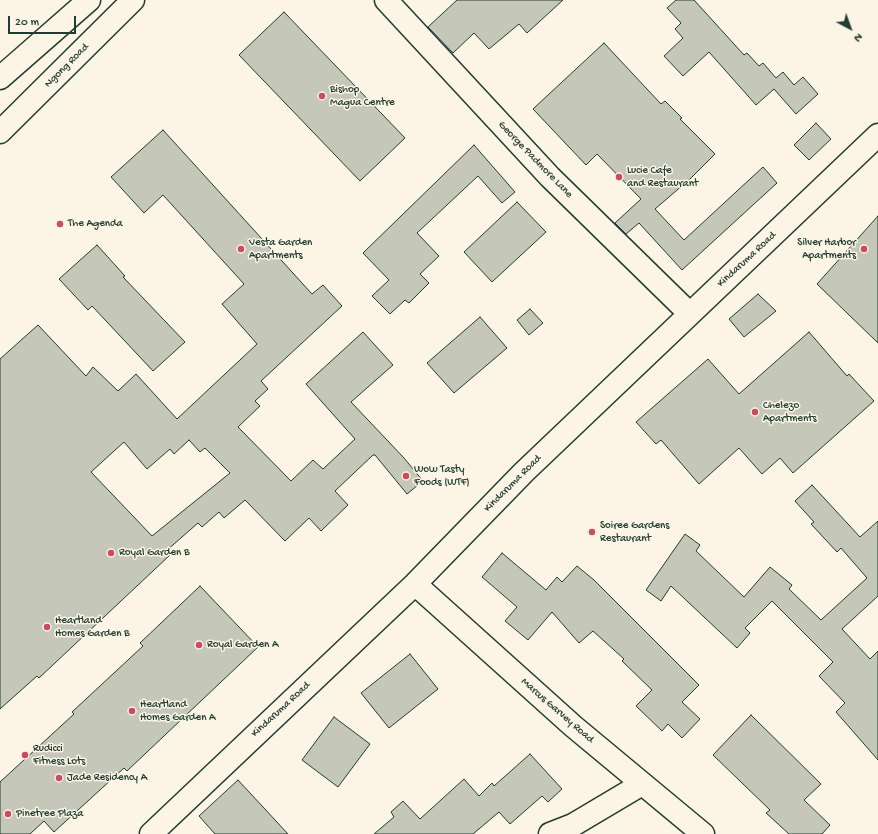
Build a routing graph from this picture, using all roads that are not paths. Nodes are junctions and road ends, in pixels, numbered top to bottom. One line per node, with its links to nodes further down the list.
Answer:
1 (89, 0): 4 (street)
2 (133, 0): 5 (street, Ngong Road)
3 (386, 0): 7 (street, George Padmore Lane)
4 (0, 78)
5 (0, 132)
6 (878, 136): 7 (street, Kindaruma Road)
7 (690, 314): 8 (street, Kindaruma Road)
8 (415, 584): 9 (street, Marcus Garvey Road); 10 (street, Kindaruma Road)
9 (642, 784): 11 (street); 12 (street, Marcus Garvey Road)
10 (150, 834)
11 (550, 834)
12 (702, 834)

